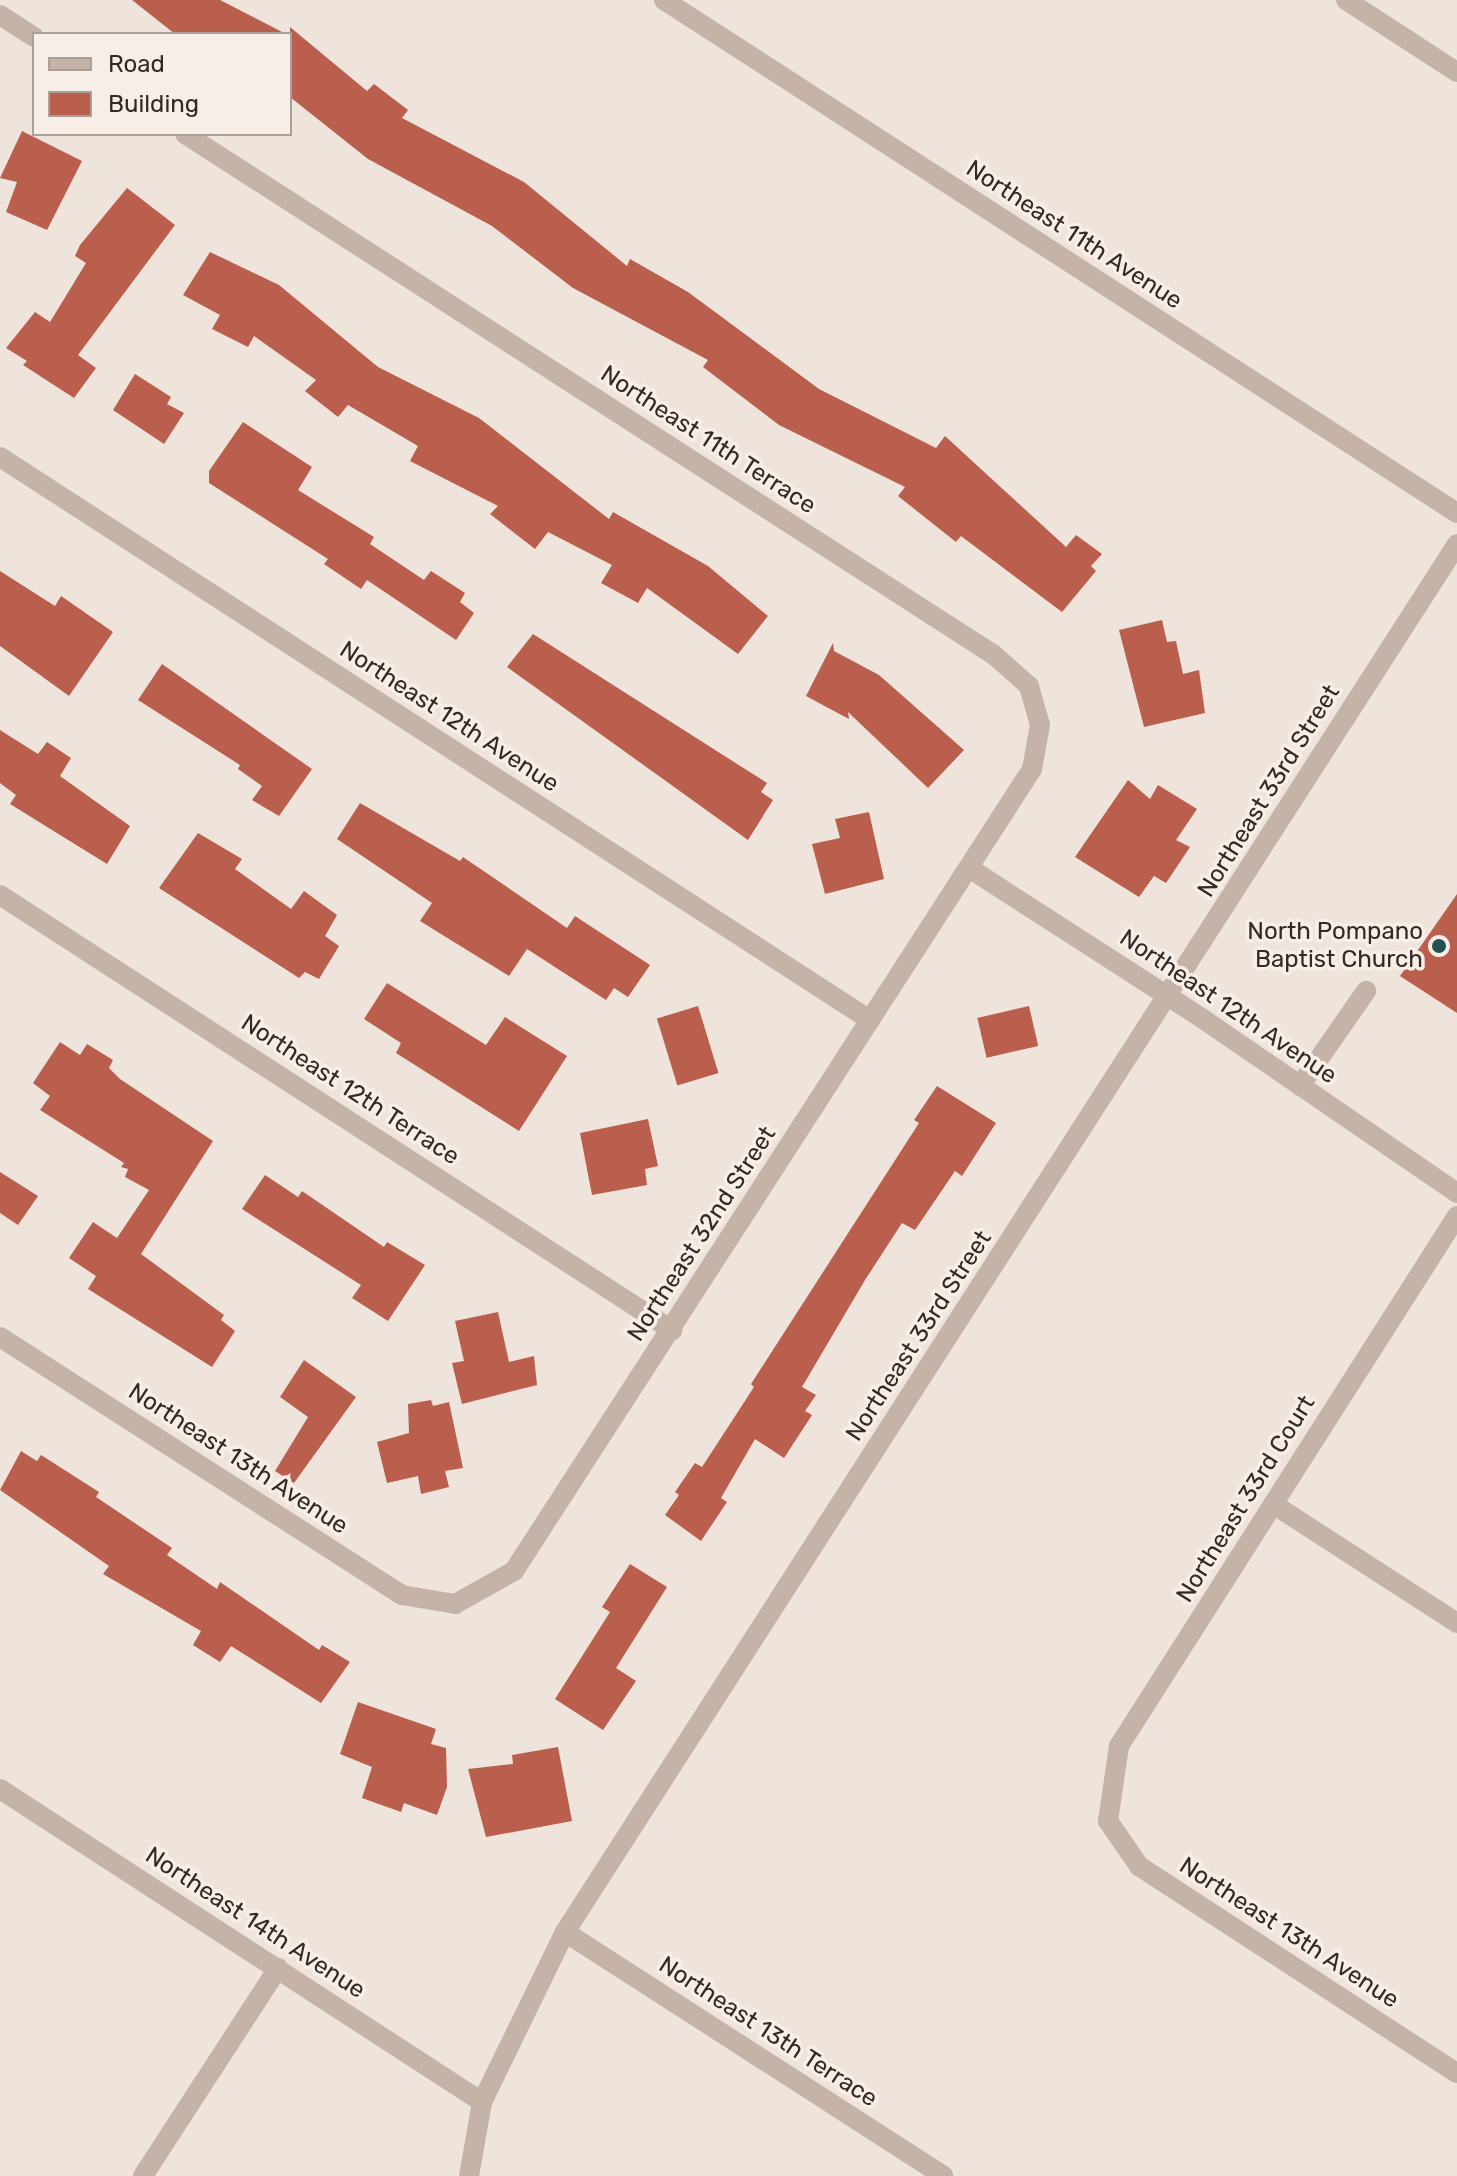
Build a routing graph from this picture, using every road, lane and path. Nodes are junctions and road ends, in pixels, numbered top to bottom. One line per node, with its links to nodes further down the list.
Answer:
1 (664, 0): 8 (street, Northeast 11th Avenue)
2 (1346, 0): 5 (street)
3 (0, 15): 4 (street)
4 (32, 36)
5 (1457, 72)
6 (188, 136): 10 (street, Northeast 11th Terrace)
7 (0, 457): 14 (street, Northeast 12th Avenue)
8 (1457, 513)
9 (1457, 544): 13 (street, Northeast 33rd Street)
10 (969, 868): 13 (street, Northeast 12th Avenue); 14 (street, Northeast 32nd Street)
11 (0, 895): 18 (street, Northeast 12th Terrace)
12 (1366, 991): 15 (street)
13 (1169, 997): 15 (street, Northeast 12th Avenue); 25 (street, Northeast 33rd Street)
14 (870, 1020): 18 (street, Northeast 32nd Street)
15 (1300, 1086): 16 (street, Northeast 12th Avenue)
16 (1457, 1193)
17 (1457, 1216): 20 (street, Northeast 33rd Court)
18 (672, 1330): 21 (street, Northeast 32nd Street)
19 (0, 1337): 21 (street, Northeast 13th Avenue)
20 (1273, 1504): 22 (street); 24 (street, Northeast 33rd Court)
21 (455, 1604)
22 (1457, 1623)
23 (0, 1789): 26 (street, Northeast 14th Avenue)
24 (1108, 1821): 27 (street, Northeast 13th Avenue)
25 (565, 1932): 28 (street, Northeast 33rd Street); 31 (street, Northeast 13th Terrace)
26 (278, 1968): 28 (street, Northeast 14th Avenue); 29 (street)
27 (1457, 2073)
28 (482, 2102): 30 (street, Northeast 33rd Street)
29 (143, 2176)
30 (469, 2176)
31 (943, 2176)

